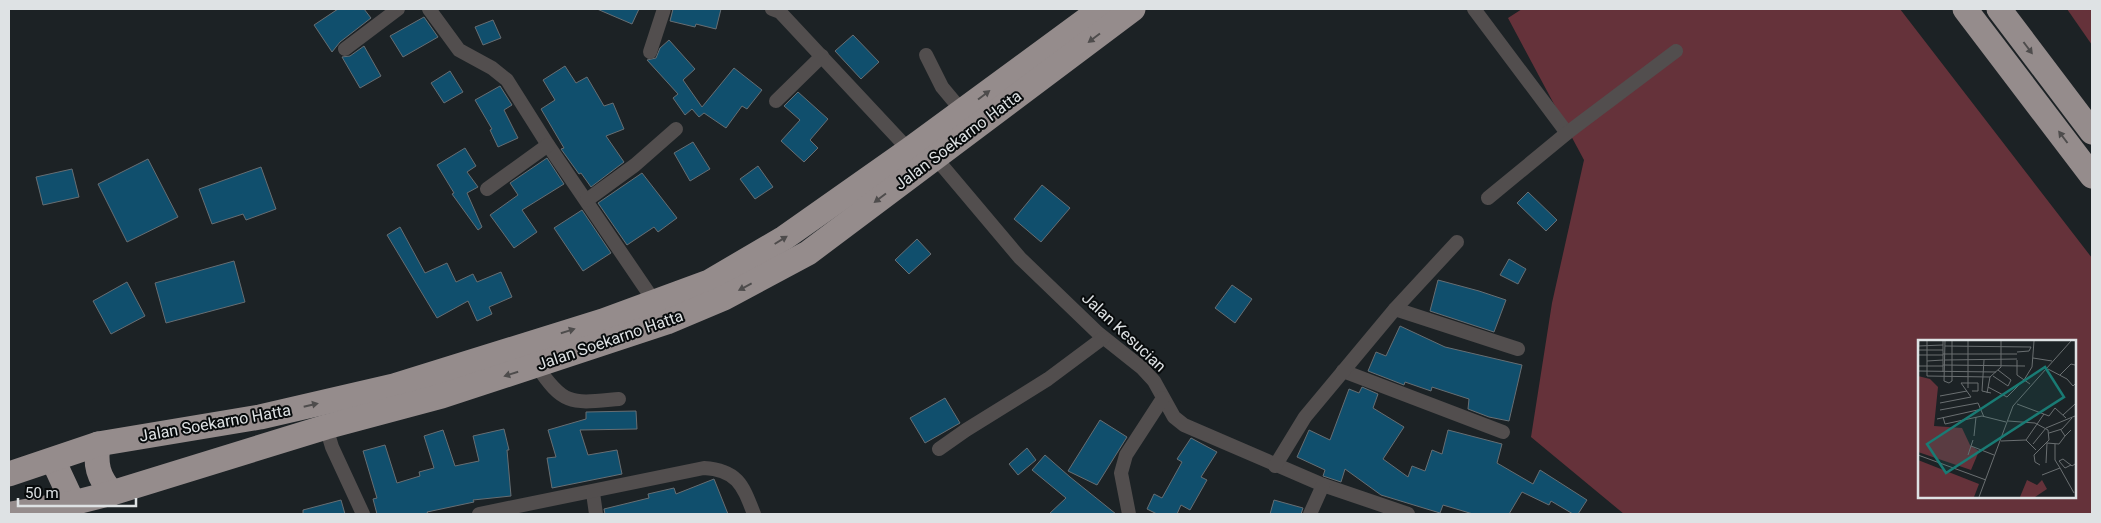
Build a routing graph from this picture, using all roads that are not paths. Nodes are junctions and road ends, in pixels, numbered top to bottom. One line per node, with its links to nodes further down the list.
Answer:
1 (398, 9): 10 (street)
2 (429, 9): 20 (street)
3 (664, 9): 12 (street)
4 (772, 9): 14 (street)
5 (1100, 9): 16 (highway, Jalan Soekarno Hatta, one-way to 5)
6 (1133, 9): 22 (highway, Jalan Soekarno Hatta, one-way to 22)
7 (1474, 9): 19 (street)
8 (1965, 9): 23 (highway, one-way to 8)
9 (1999, 9): 18 (highway, one-way to 18)
10 (345, 48)
11 (1676, 51): 19 (street)
12 (650, 52)
13 (926, 55): 16 (street)
14 (822, 56): 15 (street); 21 (street)
15 (776, 101)
16 (962, 111): 21 (highway, Jalan Soekarno Hatta)
17 (676, 128): 26 (street)
18 (2092, 132)
19 (1567, 134): 25 (street)
20 (548, 145): 24 (street); 26 (street)
21 (909, 150): 28 (highway, Jalan Soekarno Hatta, one-way to 21)
22 (934, 156): 30 (street, Jalan Kesucian); 32 (highway, Jalan Soekarno Hatta, one-way to 32)
23 (2092, 176)
24 (487, 189)
25 (1488, 198)
26 (587, 200): 28 (street)
27 (1457, 242): 29 (street)
28 (654, 301): 38 (highway, Jalan Soekarno Hatta, one-way to 28)
29 (1395, 309): 31 (street); 33 (street)
30 (1103, 338): 34 (street, Jalan Kesucian); 39 (street)
31 (1518, 349)
32 (536, 366): 35 (street); 36 (highway, Jalan Soekarno Hatta, one-way to 36)
33 (1343, 372): 37 (street); 41 (street)
34 (1163, 398): 41 (street, Jalan Kesucian); 52 (street)
35 (619, 399)
36 (326, 427): 44 (highway, Jalan Soekarno Hatta); 48 (street)
37 (1503, 432)
38 (98, 444): 40 (highway, Jalan Soekarno Hatta); 44 (highway)
39 (940, 450)
40 (53, 460): 42 (highway, Jalan Soekarno Hatta); 46 (highway)
41 (1275, 466): 43 (street, Jalan Kesucian)
42 (9, 474)
43 (1323, 485): 53 (street); 54 (street, Jalan Kesucian)
44 (112, 493): 46 (highway, Jalan Soekarno Hatta)
45 (593, 493): 49 (street); 50 (street); 51 (street)
46 (73, 503): 47 (highway, Jalan Soekarno Hatta)
47 (11, 514)
48 (363, 514)
49 (479, 514)
50 (596, 514)
51 (754, 514)
52 (1128, 514)
53 (1310, 514)
54 (1408, 514)

